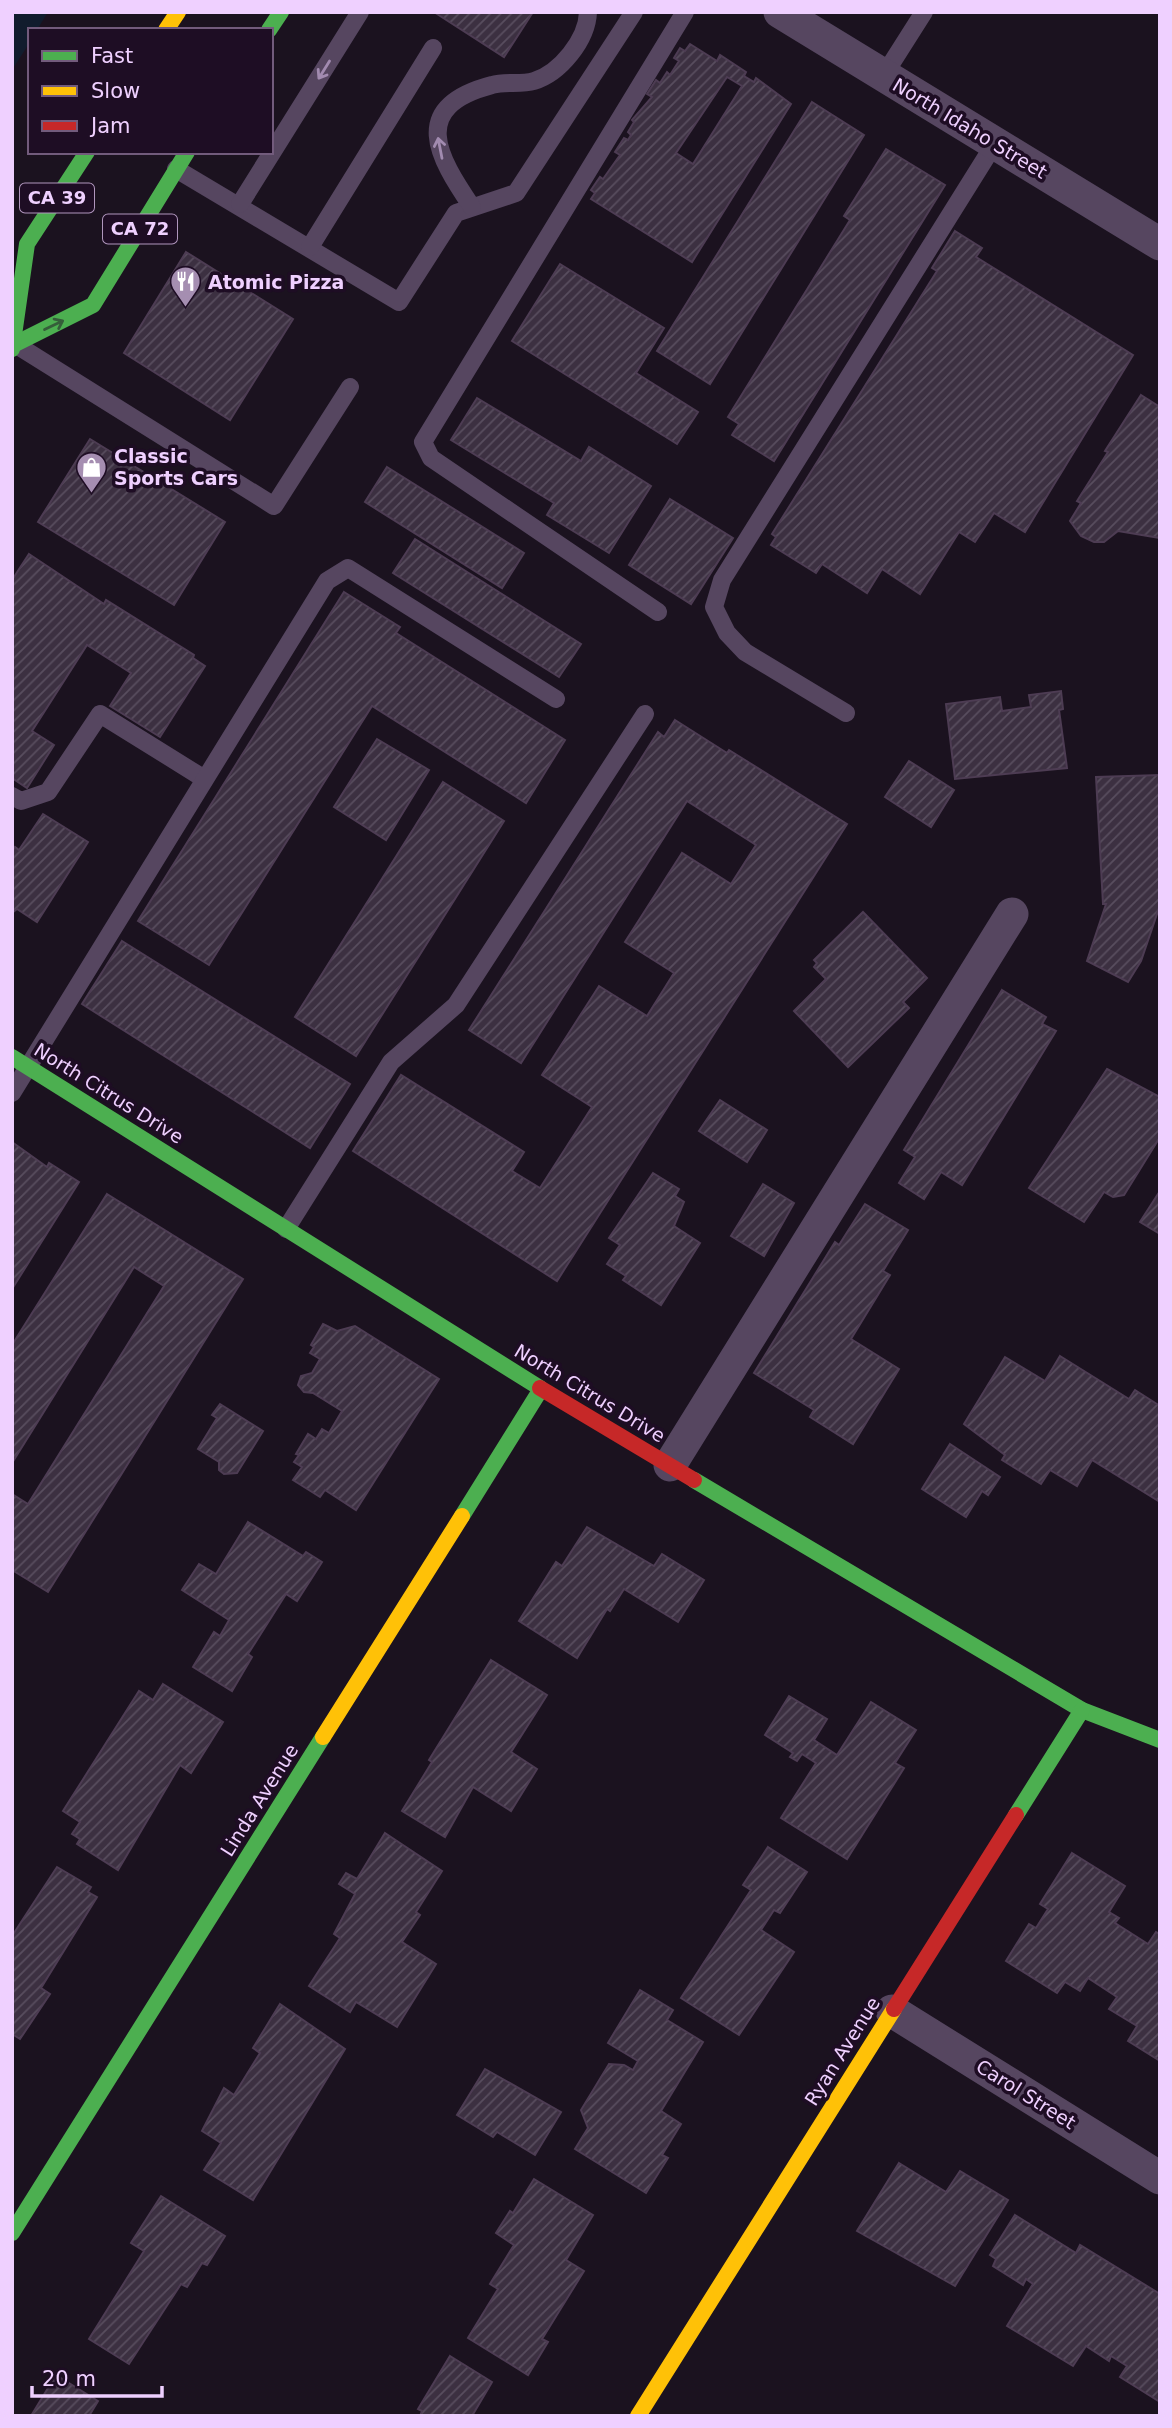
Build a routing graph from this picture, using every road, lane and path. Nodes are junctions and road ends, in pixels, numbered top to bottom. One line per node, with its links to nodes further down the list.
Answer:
1 (178, 12): 9 (street)
2 (281, 12): 10 (street)
3 (360, 12): 14 (lane, one-way to 14)
4 (588, 12): 20 (lane, one-way to 4)
5 (634, 12): 20 (lane)
6 (685, 12): 25 (lane)
7 (780, 12): 12 (street, North Idaho Street)
8 (924, 12): 12 (lane)
9 (167, 28)
10 (271, 28)
11 (433, 48): 22 (lane)
12 (884, 75): 13 (street, North Idaho Street)
13 (995, 143): 21 (street, North Idaho Street); 27 (lane)
14 (273, 151)
15 (86, 154): 23 (street, CA 39)
16 (186, 154): 18 (street, CA 72)
17 (271, 154): 19 (lane, one-way to 19)
18 (176, 169): 19 (lane); 23 (street, CA 72, one-way to 18)
19 (240, 204): 22 (lane)
20 (472, 207): 22 (lane)
21 (1160, 244)
22 (310, 247)
23 (14, 347): 24 (lane)
24 (350, 387)
25 (657, 612)
26 (556, 699): 29 (lane)
27 (846, 713)
28 (645, 714): 35 (lane)
29 (203, 778): 30 (lane); 33 (lane)
30 (12, 796)
31 (1012, 914): 37 (street)
32 (12, 1057): 33 (street, North Citrus Drive)
33 (28, 1067): 34 (lane); 35 (street, North Citrus Drive)
34 (12, 1093)
35 (286, 1229): 36 (street, North Citrus Drive)
36 (541, 1389): 37 (street, North Citrus Drive); 42 (street, Linda Avenue)
37 (670, 1465): 38 (street, North Citrus Drive)
38 (1082, 1710): 39 (street, North Citrus Drive); 40 (street, Ryan Avenue)
39 (1160, 1740)
40 (892, 2011): 41 (street, Carol Street); 43 (street, Ryan Avenue)
41 (1160, 2178)
42 (12, 2233)
43 (638, 2416)

